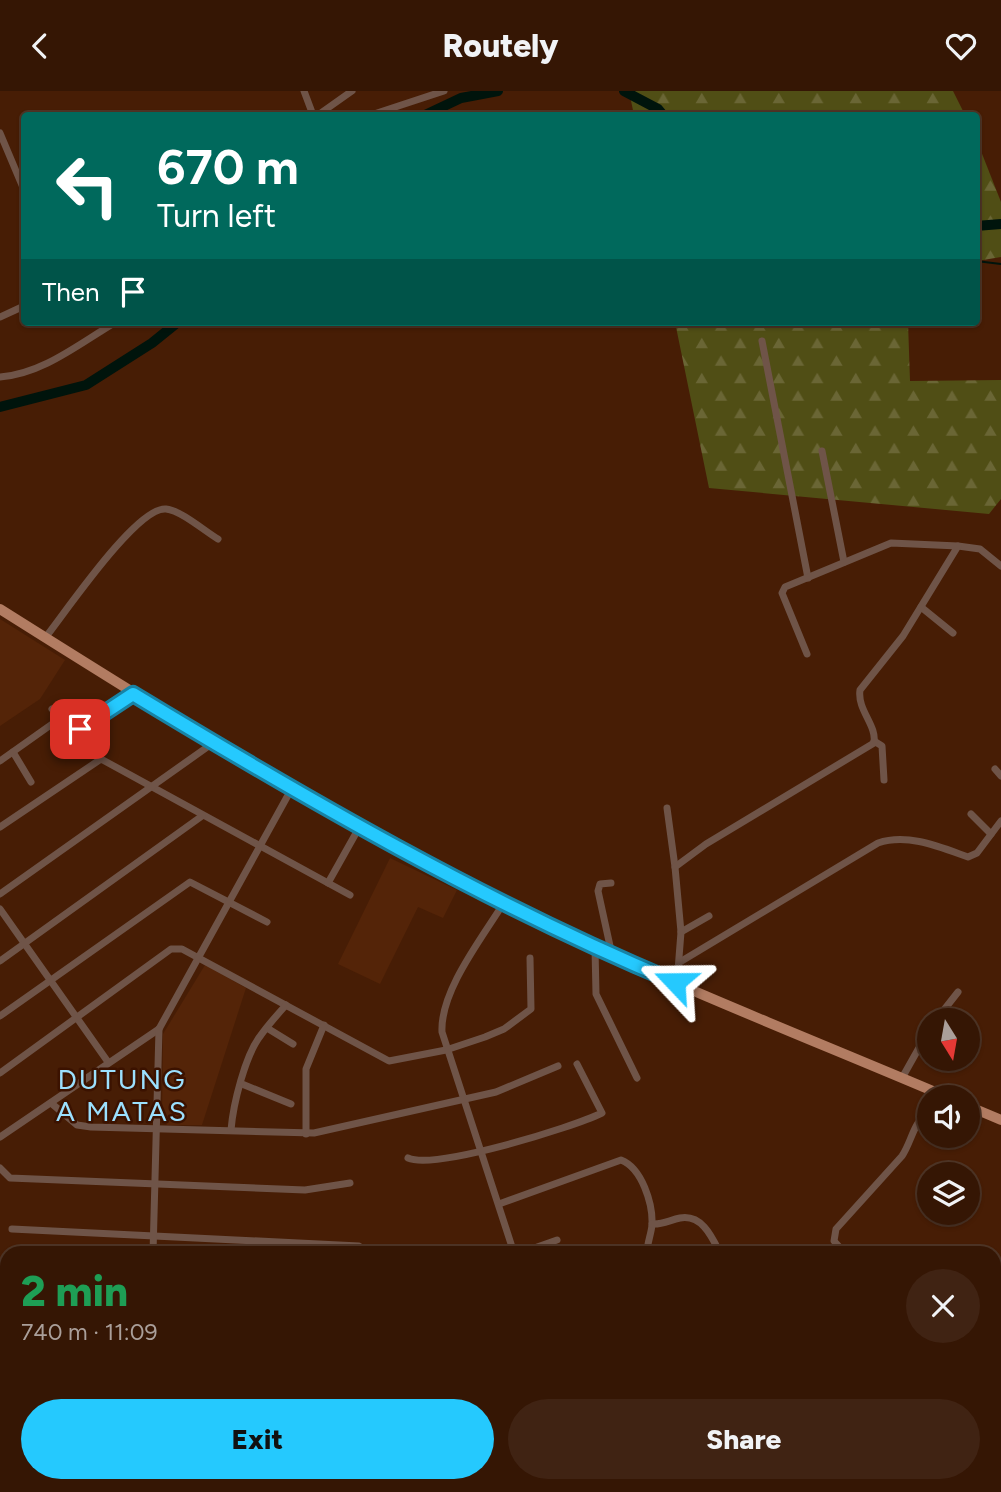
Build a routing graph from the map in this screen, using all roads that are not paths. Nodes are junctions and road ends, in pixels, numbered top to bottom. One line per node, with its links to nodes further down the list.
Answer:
1 (304, 91): 4 (street)
2 (352, 91): 5 (street)
3 (444, 91): 6 (street)
4 (314, 112)
5 (320, 112)
6 (380, 112)
7 (0, 134): 8 (street)
8 (21, 183)
9 (21, 307): 10 (street)
10 (0, 317)
11 (109, 326): 13 (street)
12 (762, 341): 19 (street)
13 (0, 377)
14 (822, 451): 17 (street)
15 (218, 539): 23 (street)
16 (958, 546): 17 (street); 18 (street); 20 (street)
17 (844, 562): 19 (street)
18 (1001, 566)
19 (807, 578): 24 (street)
20 (921, 607): 22 (street); 28 (street)
21 (0, 609): 23 (main road)
22 (953, 633)
23 (45, 638): 25 (main road)
24 (807, 654)
25 (133, 694): 27 (street); 29 (main road)
26 (52, 709): 27 (street)
27 (62, 717): 30 (street)
28 (874, 741): 34 (street); 46 (street)
29 (213, 743): 36 (street); 37 (main road)
30 (13, 752): 31 (street); 35 (street)
31 (0, 761)
32 (995, 769): 33 (street)
33 (1001, 776)
34 (884, 780)
35 (30, 782)
36 (152, 785): 40 (street); 43 (street); 49 (street)
37 (292, 788): 42 (main road); 45 (street)
38 (667, 808): 46 (street)
39 (971, 814): 44 (street)
40 (202, 816): 45 (street); 57 (street)
41 (1001, 821): 44 (street)
42 (360, 826): 47 (street); 52 (main road)
43 (0, 827)
44 (991, 834): 63 (street)
45 (261, 847): 47 (street); 51 (street)
46 (675, 867): 56 (street)
47 (328, 883): 50 (street)
48 (611, 883): 59 (street)
49 (0, 894)
50 (350, 895)
51 (229, 902): 55 (street); 60 (street); 64 (street)
52 (503, 904): 58 (main road); 75 (street)
53 (0, 909): 57 (street)
54 (709, 916): 56 (street)
55 (267, 922)
56 (681, 932): 63 (street)
57 (25, 943): 62 (street); 64 (street)
58 (595, 948): 59 (main road); 81 (street)
59 (612, 955): 65 (main road)
60 (200, 958): 67 (street); 70 (street); 73 (street)
61 (530, 958): 75 (street)
62 (0, 961)
63 (680, 962): 65 (street)
64 (51, 979): 69 (street); 70 (street)
65 (677, 983): 82 (main road)
66 (958, 992): 68 (street)
67 (286, 1005): 71 (street); 72 (street)
68 (945, 1008)
69 (0, 1016)
70 (77, 1017): 77 (street); 80 (street)
71 (324, 1025): 75 (street); 93 (street)
72 (267, 1028): 74 (street); 83 (street)
73 (159, 1029): 77 (street); 91 (street)
74 (293, 1044)
75 (446, 1050): 85 (street)
76 (917, 1051): 82 (street)
77 (108, 1062): 86 (street)
78 (576, 1064): 95 (street)
79 (558, 1066): 85 (street)
80 (0, 1073)
81 (636, 1078)
82 (902, 1078): 84 (main road)
83 (242, 1084): 87 (street); 92 (street)
84 (918, 1085)
85 (463, 1098): 93 (street); 95 (street)
86 (51, 1103): 91 (street); 94 (street)
87 (290, 1104)
88 (980, 1111): 89 (main road)
89 (1001, 1121)
90 (917, 1125): 111 (street)
91 (158, 1129): 92 (street); 98 (street)
92 (230, 1130): 93 (street)
93 (306, 1134)
94 (0, 1137)
95 (482, 1150): 96 (street); 100 (street)
96 (408, 1158)
97 (0, 1168): 98 (street)
98 (156, 1183): 99 (street); 103 (street)
99 (350, 1183)
100 (499, 1204): 101 (street); 107 (street)
101 (652, 1224): 109 (street); 110 (street)
102 (12, 1229): 103 (street)
103 (154, 1238): 105 (street); 106 (street)
104 (557, 1240): 108 (street)
105 (153, 1246)
106 (359, 1246)
107 (512, 1246)
108 (538, 1246)
109 (648, 1246)
110 (716, 1246)
111 (836, 1246)

